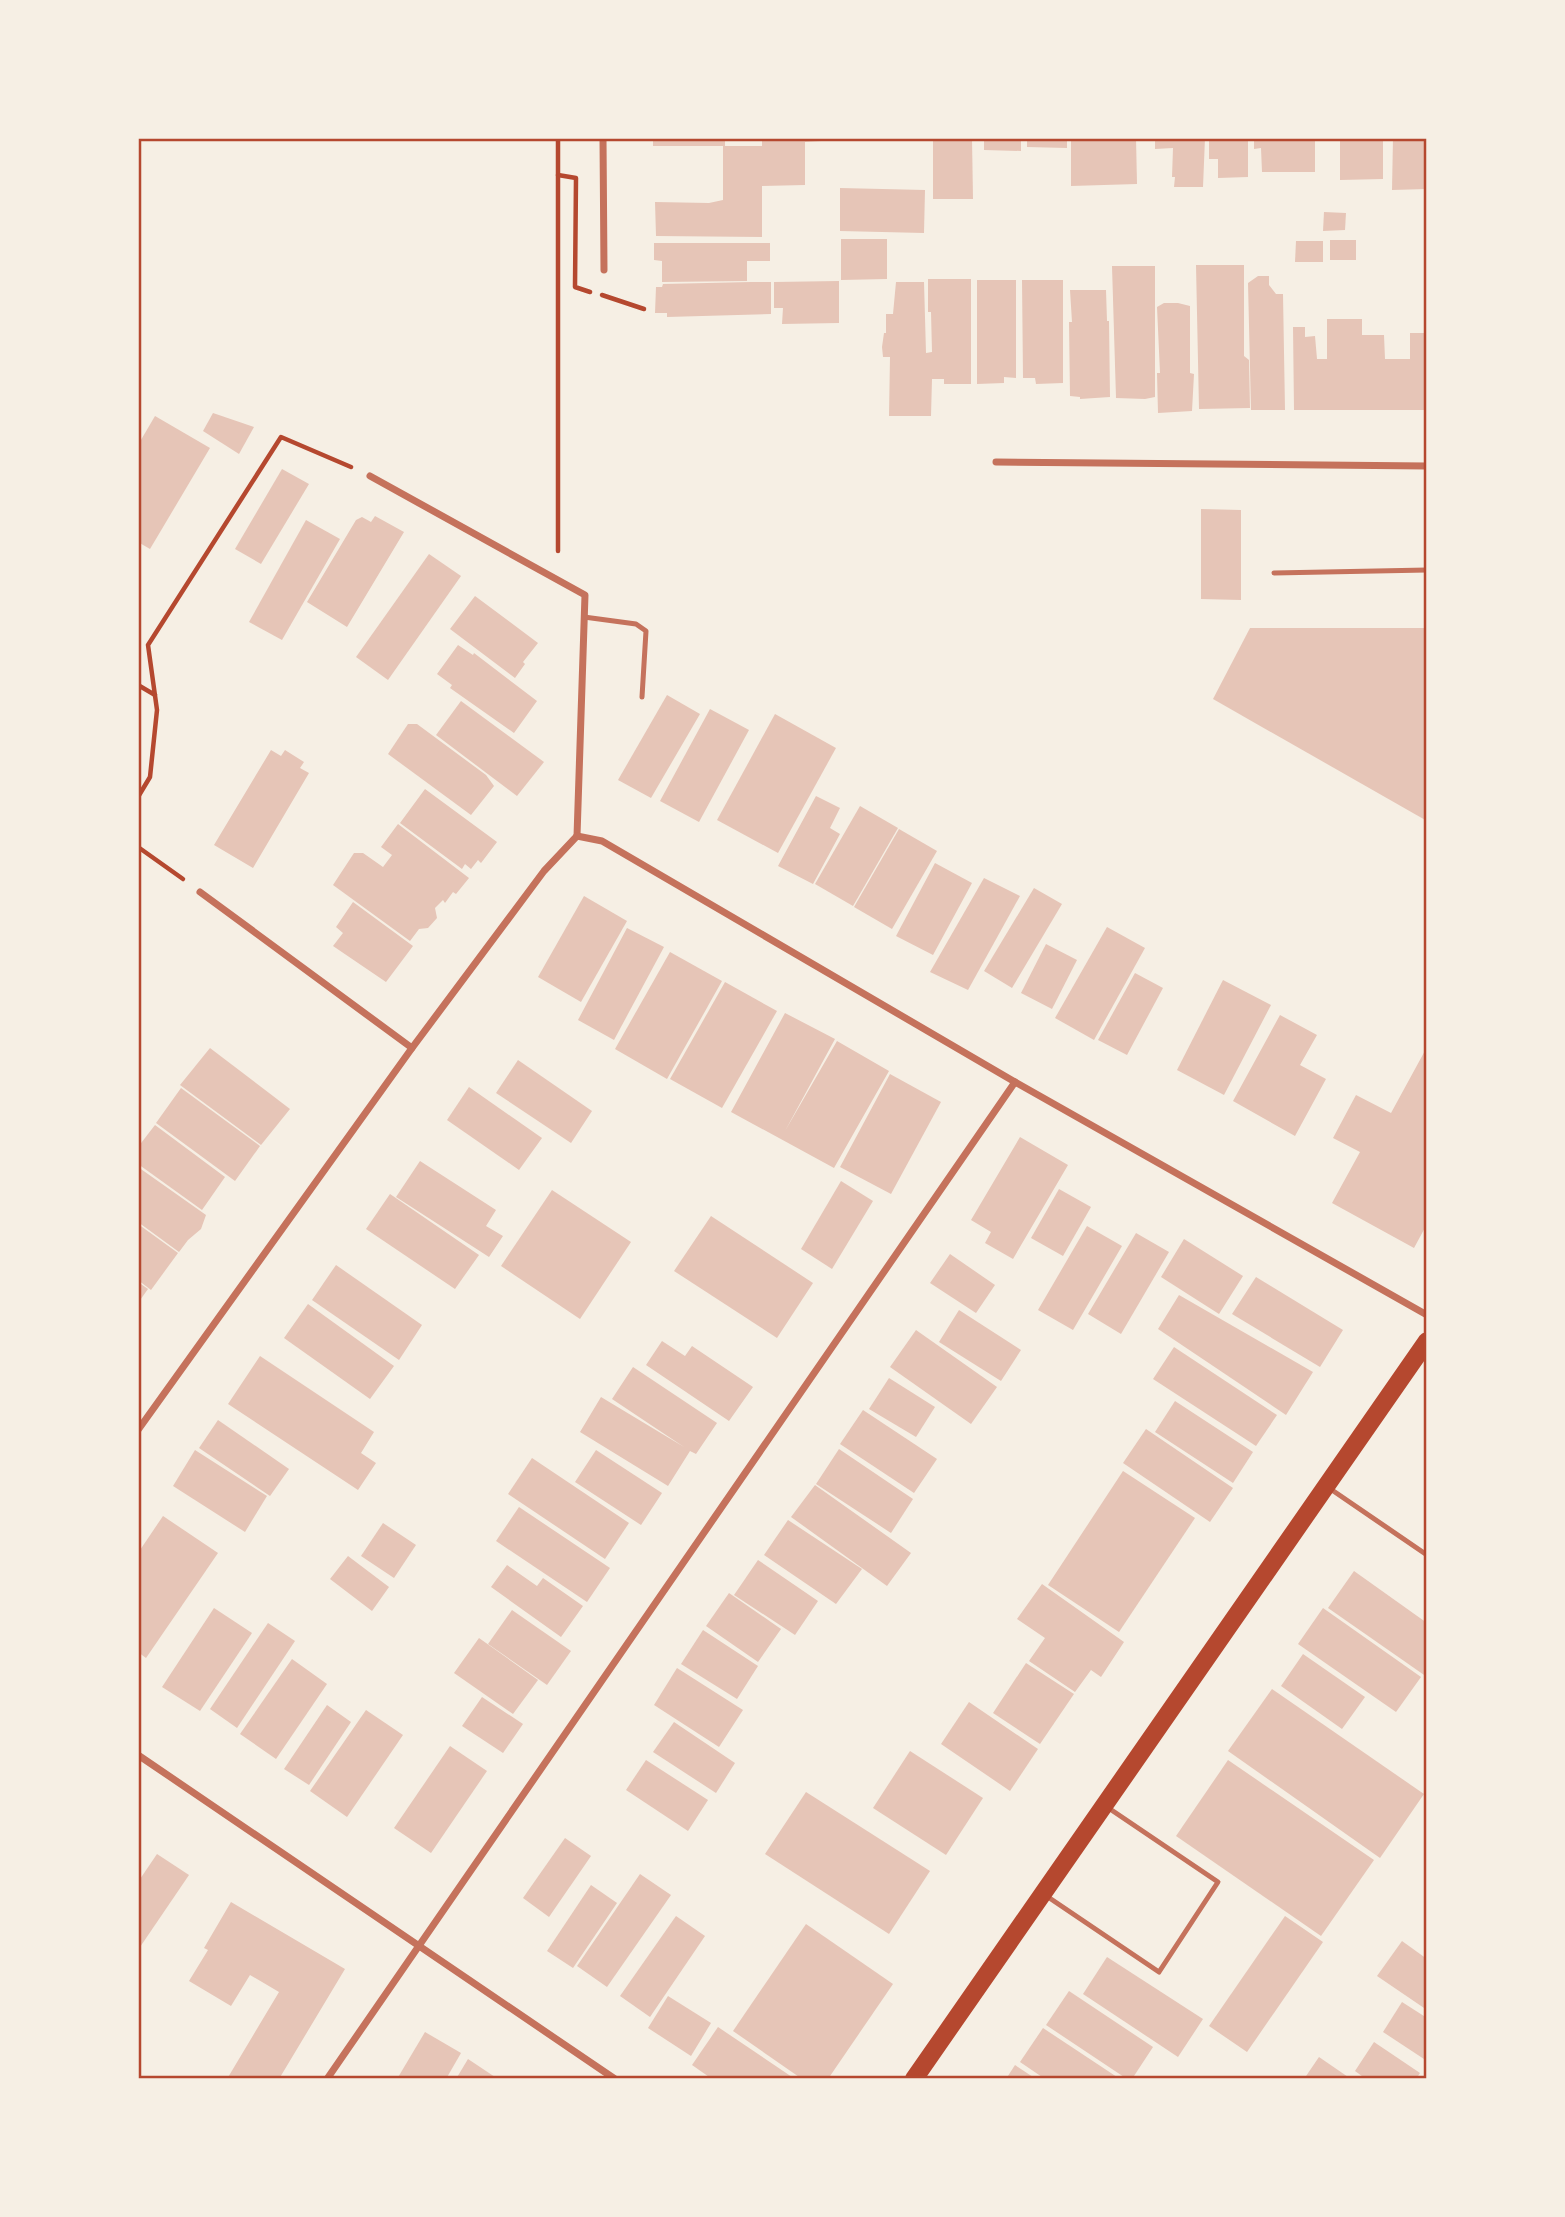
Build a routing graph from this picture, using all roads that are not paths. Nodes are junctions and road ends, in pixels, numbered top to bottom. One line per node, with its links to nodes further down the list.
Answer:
1 (603, 138): 2 (street)
2 (604, 270)
3 (996, 462): 4 (street)
4 (1427, 466)
5 (370, 476): 8 (street)
6 (1427, 570): 7 (lane)
7 (1274, 573)
8 (584, 617): 9 (lane); 10 (street)
9 (642, 697)
10 (577, 836): 12 (street); 13 (street)
11 (200, 892): 12 (street)
12 (412, 1048): 16 (street)
13 (1015, 1082): 14 (street); 22 (street)
14 (1427, 1315)
15 (1427, 1341): 17 (main road)
16 (138, 1430)
17 (1326, 1486): 18 (lane); 20 (main road)
18 (1427, 1555)
19 (138, 1755): 22 (street)
20 (1104, 1805): 21 (main road); 21 (lane)
21 (1042, 1894): 25 (main road)
22 (418, 1945): 23 (street); 24 (street)
23 (327, 2079)
24 (615, 2079)
25 (914, 2079)

